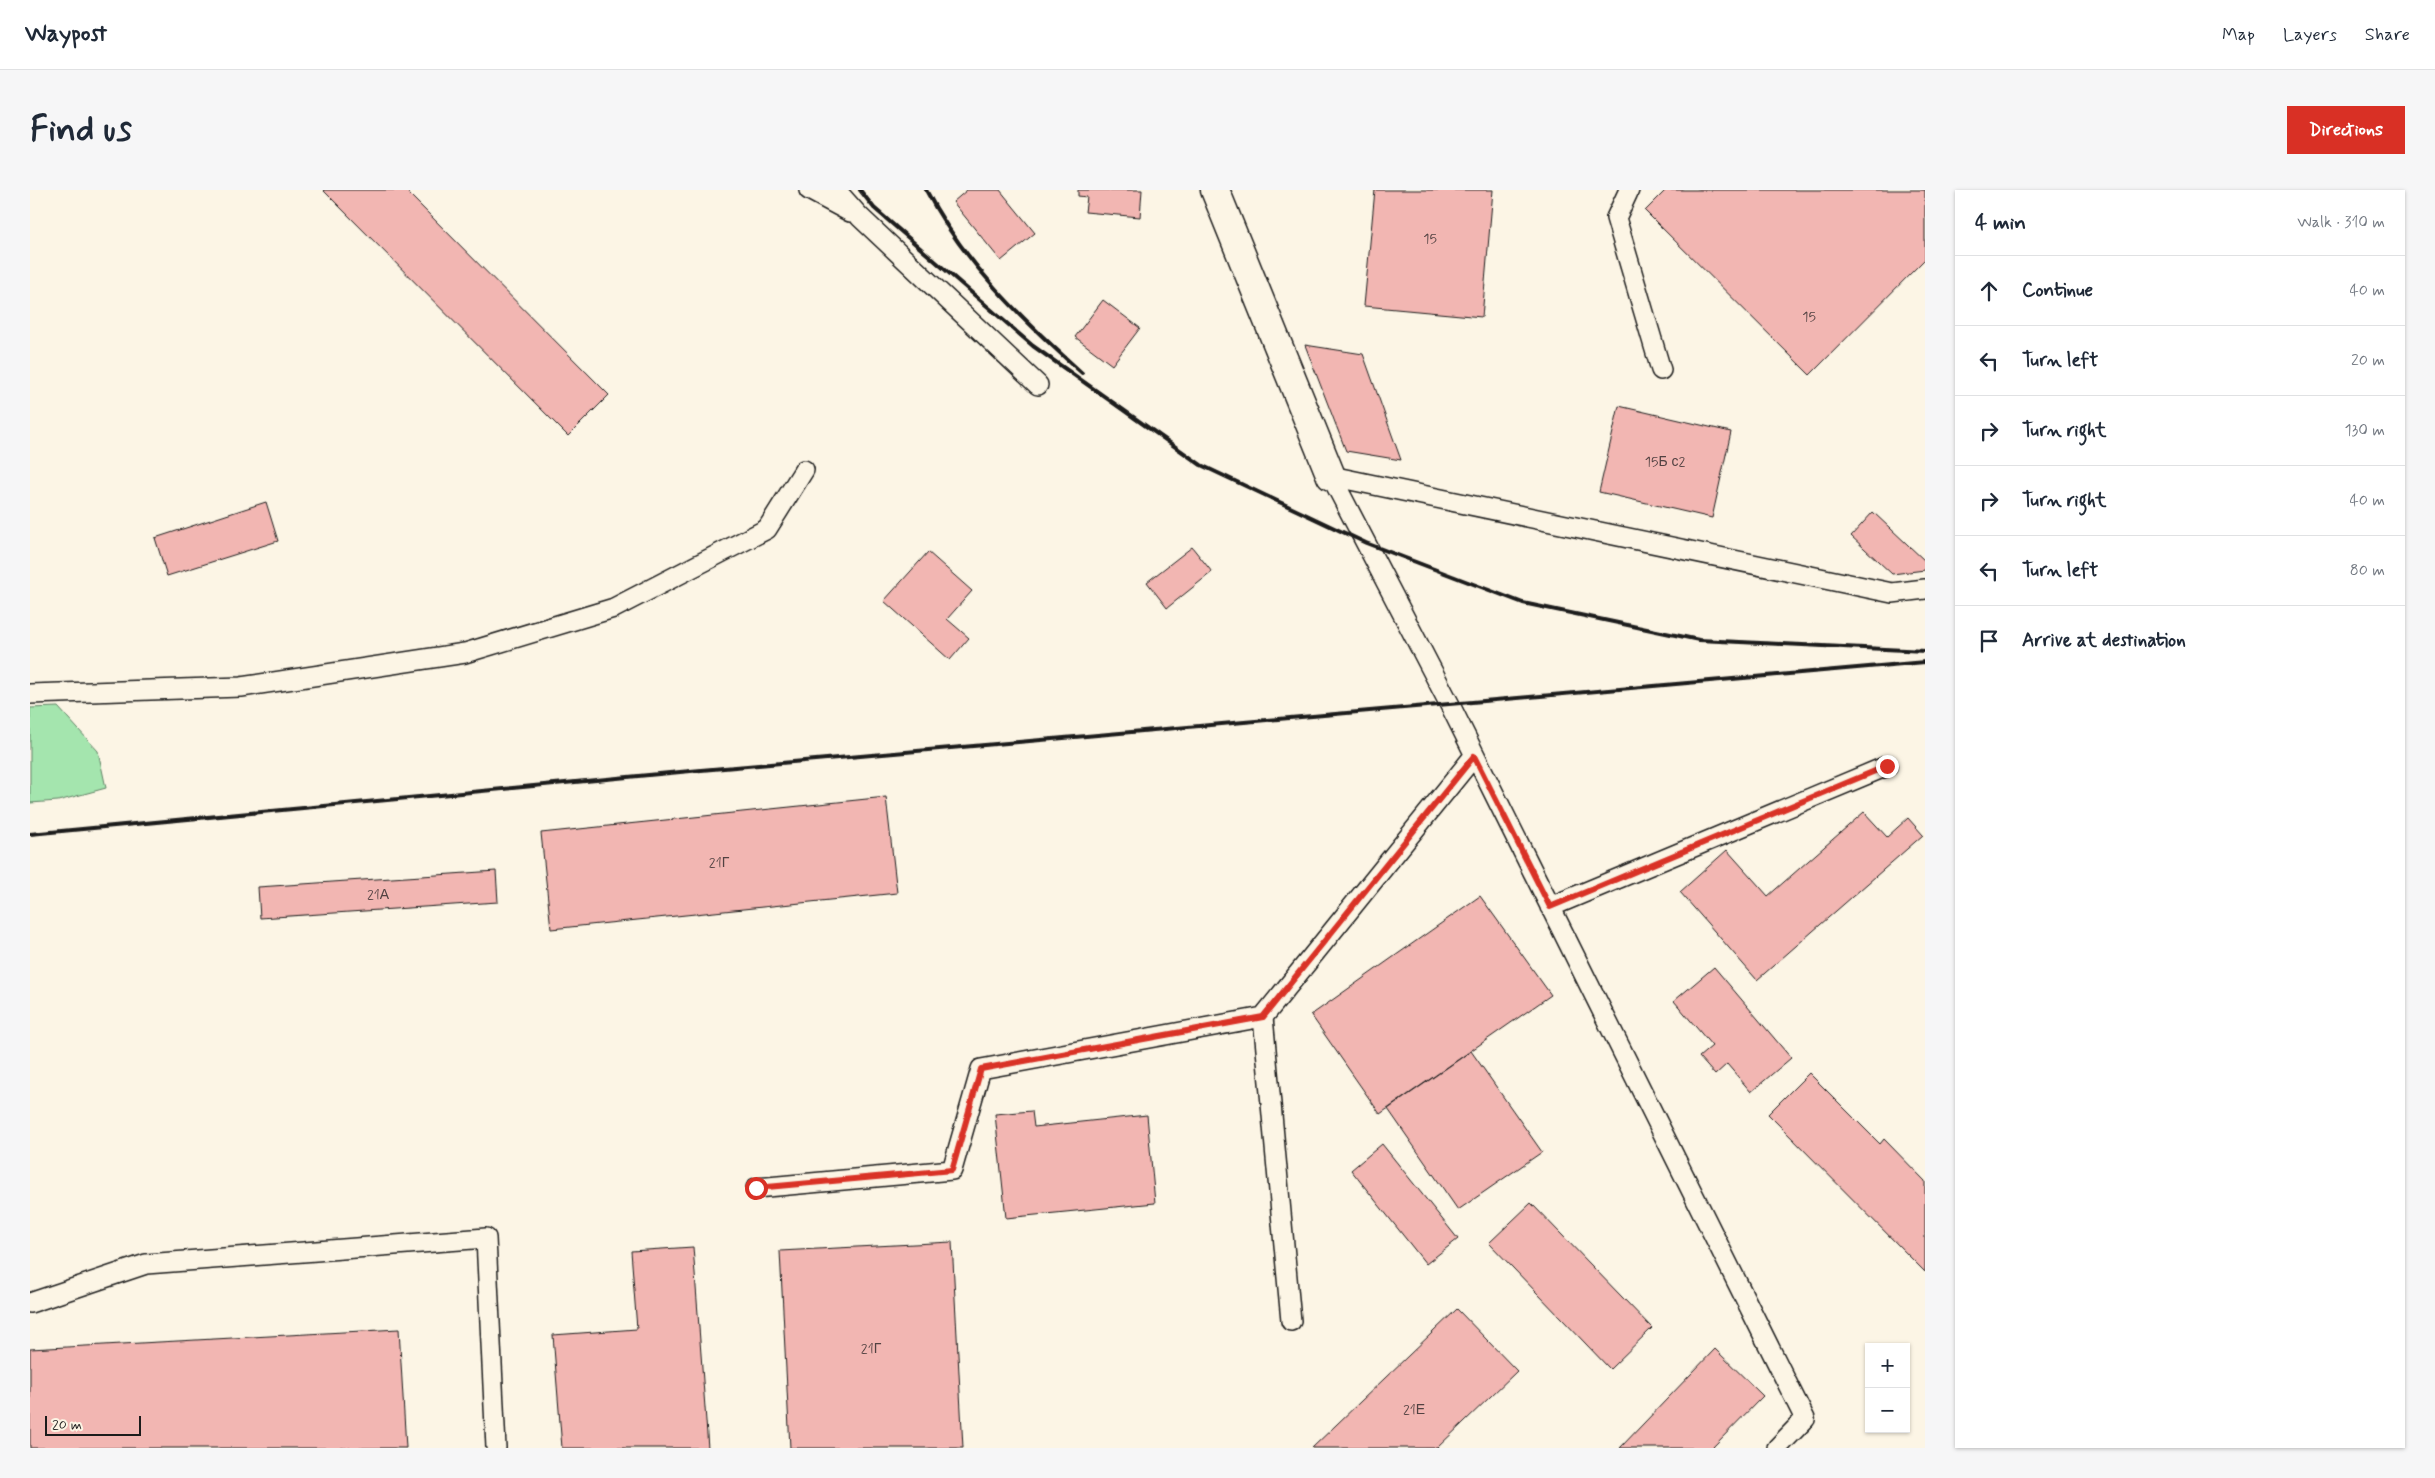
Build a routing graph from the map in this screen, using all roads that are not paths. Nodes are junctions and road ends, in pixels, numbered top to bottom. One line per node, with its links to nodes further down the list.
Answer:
1 (809, 190): 5 (lane)
2 (836, 190): 5 (lane)
3 (1215, 190): 9 (street)
4 (1629, 190): 6 (lane)
5 (860, 217): 7 (lane)
6 (1661, 370)
7 (1038, 385)
8 (804, 470): 11 (lane)
9 (1331, 476): 10 (lane); 12 (lane)
10 (1925, 589)
11 (30, 694)
12 (1474, 756): 14 (lane); 15 (lane)
13 (1887, 766): 14 (lane)
14 (1550, 907): 20 (lane)
15 (1263, 1017): 16 (lane); 18 (lane)
16 (756, 1188)
17 (30, 1303): 19 (lane)
18 (1291, 1321)
19 (496, 1448)
20 (1776, 1448)

